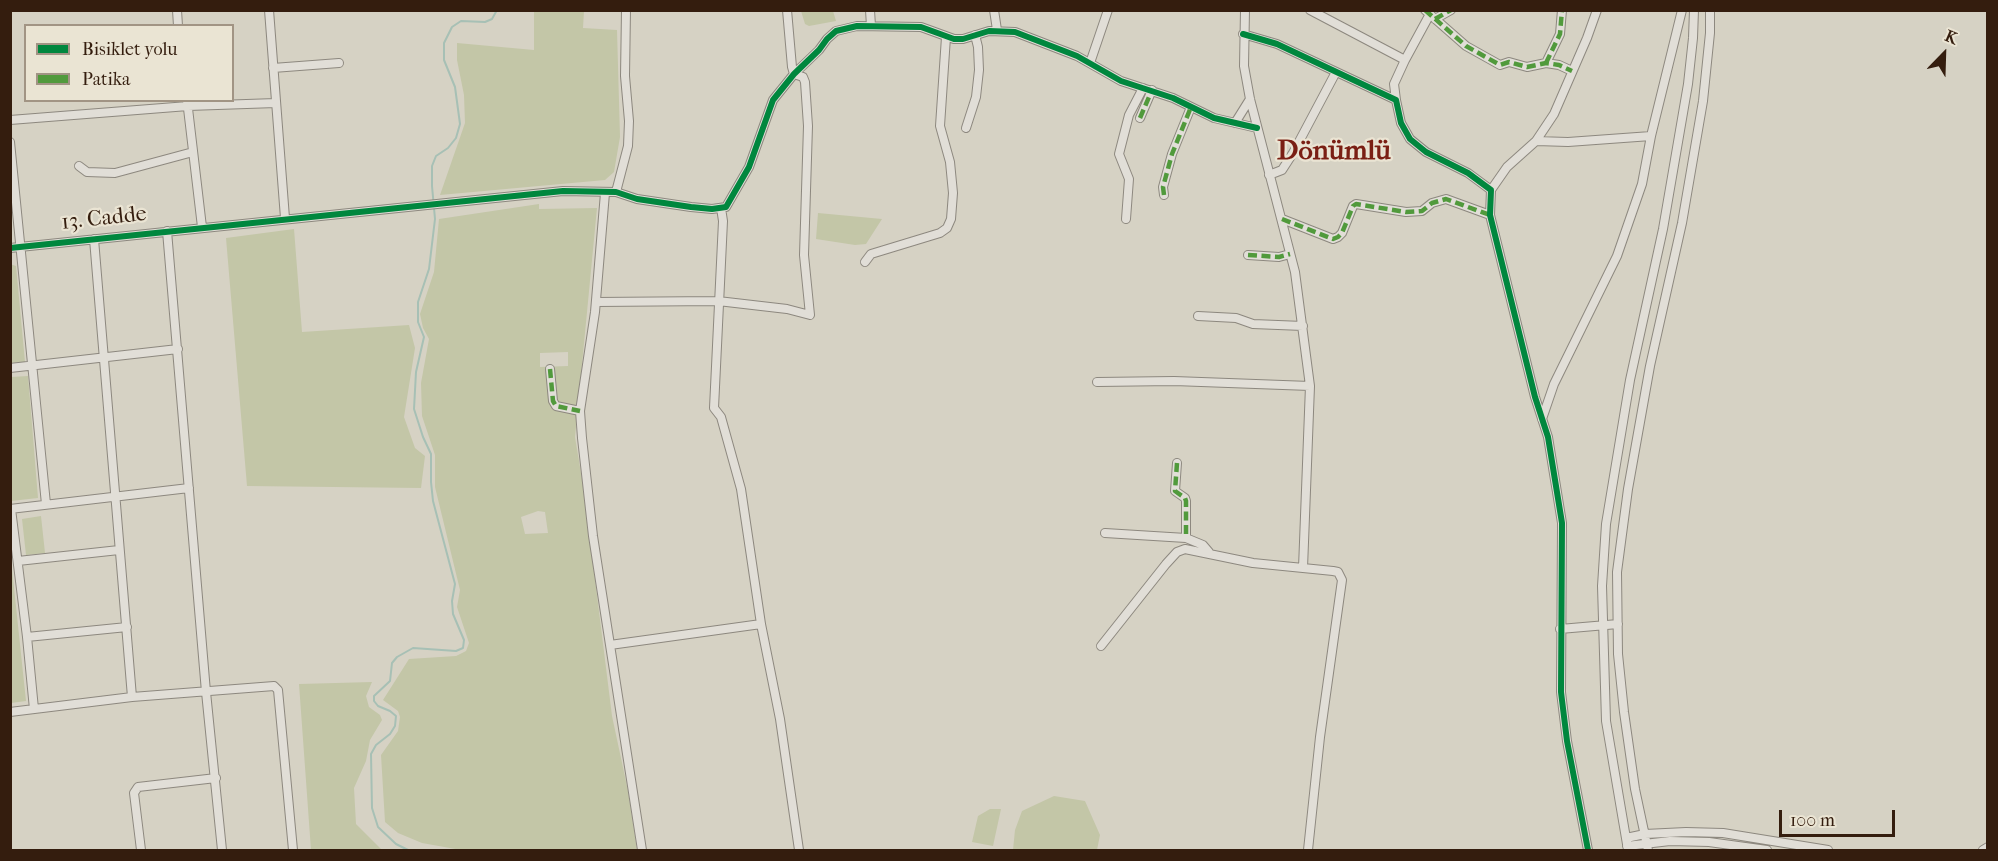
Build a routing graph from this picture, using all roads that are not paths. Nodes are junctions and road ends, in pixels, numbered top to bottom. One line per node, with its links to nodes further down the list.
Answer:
1 (269, 10): 25 (street)
2 (626, 10): 47 (street)
3 (787, 10): 28 (street)
4 (870, 10): 16 (street)
5 (994, 10): 17 (street)
6 (1108, 10): 23 (street)
7 (1245, 10): 18 (street)
8 (1310, 10): 21 (street)
9 (1451, 10): 15 (street)
10 (1562, 10): 24 (street)
11 (1597, 10): 26 (street)
12 (1682, 10): 40 (street)
13 (1694, 10): 89 (street)
14 (1710, 10): 88 (street)
15 (1430, 14): 21 (street); 24 (street)
16 (871, 26): 20 (street); 28 (street)
17 (997, 30): 19 (street); 23 (street)
18 (1244, 34): 27 (street); 30 (street)
19 (975, 35): 20 (street); 38 (street)
20 (946, 37): 62 (street)
21 (1405, 60): 31 (street)
22 (339, 63): 25 (street)
23 (1090, 63): 29 (street)
24 (1546, 63): 26 (street)
25 (273, 68): 33 (street)
26 (1572, 71): 41 (street)
27 (1336, 72): 31 (street); 45 (street)
28 (794, 74): 50 (street); 63 (street)
29 (1148, 89): 34 (street); 35 (street); 53 (street)
30 (1250, 99): 37 (street); 39 (street)
31 (1396, 100): 46 (street)
32 (188, 103): 33 (street); 36 (street); 43 (street)
33 (276, 103): 52 (street)
34 (1191, 107): 37 (street); 49 (street)
35 (1140, 117)
36 (10, 120)
37 (1235, 123): 39 (street)
38 (966, 128)
39 (1257, 128): 45 (street)
40 (1651, 136): 41 (street); 75 (street)
41 (1536, 141): 46 (street)
42 (10, 142): 58 (street)
43 (193, 152): 44 (street); 55 (street)
44 (79, 166)
45 (1269, 175): 54 (street)
46 (1491, 190): 51 (street)
47 (616, 192): 48 (street, 13. Cadde); 50 (street)
48 (605, 193): 52 (street, 13. Cadde); 64 (street)
49 (1164, 195)
50 (721, 208): 63 (street)
51 (1490, 215): 54 (street); 75 (street)
52 (285, 218): 55 (street, 13. Cadde)
53 (1126, 219)
54 (1282, 219): 60 (street)
55 (202, 227): 56 (street, 13. Cadde)
56 (166, 231): 57 (street, 13. Cadde); 67 (street)
57 (94, 238): 58 (street, 13. Cadde); 68 (street)
58 (20, 246): 59 (street, 13. Cadde); 69 (street)
59 (10, 248)
60 (1290, 254): 61 (street); 66 (street)
61 (1248, 255)
62 (865, 262)
63 (718, 301): 64 (street); 87 (street)
64 (596, 302): 74 (street)
65 (1198, 316): 66 (street)
66 (1303, 326): 73 (street)
67 (178, 349): 68 (street); 77 (street)
68 (102, 357): 69 (street); 78 (street)
69 (32, 366): 70 (street); 79 (street)
70 (10, 368)
71 (550, 369): 74 (street)
72 (1097, 382): 73 (street)
73 (1310, 386): 86 (street)
74 (580, 411): 93 (street)
75 (1542, 419): 91 (street)
76 (1177, 463): 82 (street)
77 (189, 488): 78 (street); 95 (street)
78 (114, 498): 79 (street); 83 (street)
79 (46, 504): 80 (street)
80 (11, 509): 85 (street)
81 (1105, 533): 82 (street)
82 (1186, 538): 84 (street)
83 (119, 550): 85 (street); 90 (street)
84 (1210, 553): 86 (street); 94 (street)
85 (18, 561): 92 (street)
86 (1303, 568): 108 (street)
87 (761, 624): 93 (street); 107 (street)
88 (1618, 624): 89 (street); 100 (street)
89 (1602, 625): 91 (street); 101 (street)
90 (127, 627): 92 (street); 96 (street)
91 (1560, 629): 109 (street)
92 (27, 637): 97 (street)
93 (610, 645): 106 (street)
94 (1101, 646)
95 (206, 692): 96 (street); 99 (street); 105 (street)
96 (132, 697): 97 (street)
97 (33, 709): 98 (street)
98 (10, 712)
99 (216, 778): 103 (street); 104 (street)
100 (1646, 842): 101 (street); 110 (street); 111 (street)
101 (1627, 845)
102 (1988, 848): 112 (street)
103 (141, 850)
104 (222, 850)
105 (293, 850)
106 (642, 850)
107 (800, 850)
108 (1308, 850)
109 (1588, 850)
110 (1767, 850)
111 (1828, 850)
112 (1983, 850)

